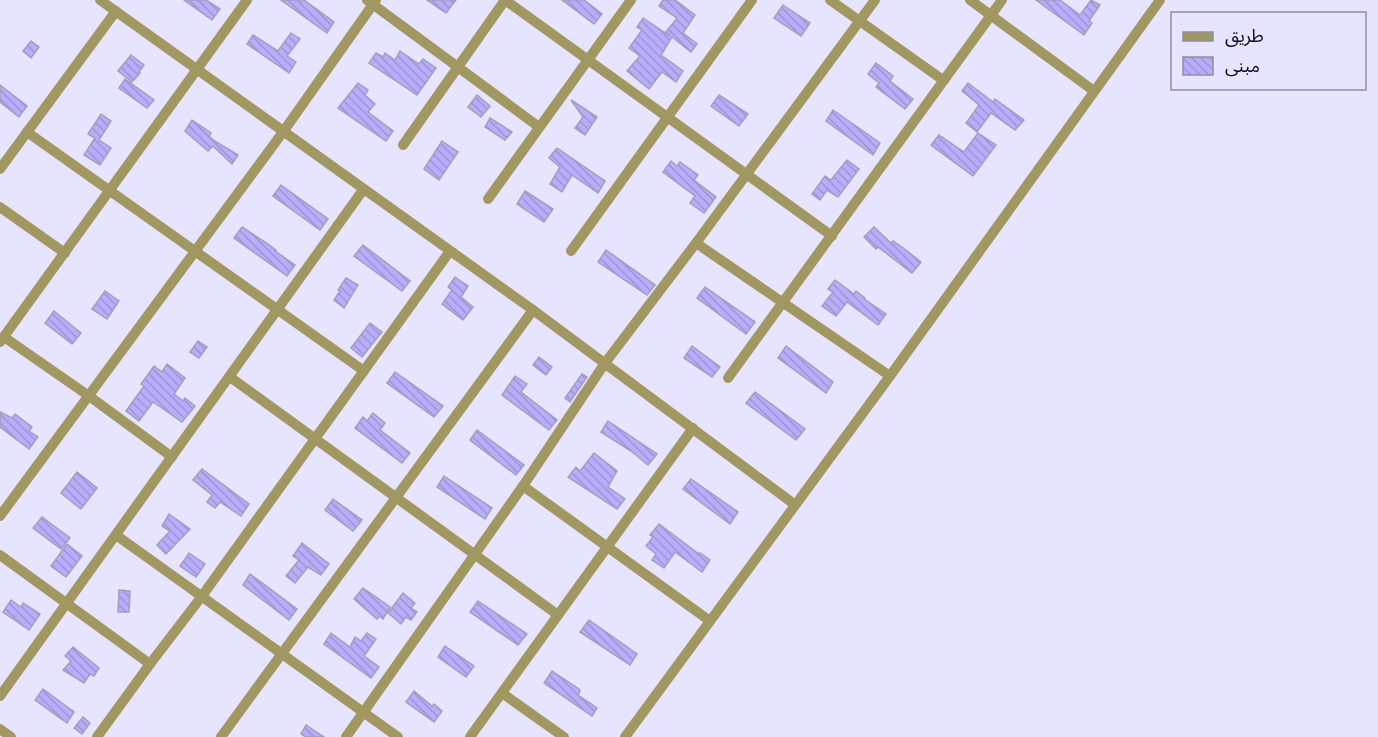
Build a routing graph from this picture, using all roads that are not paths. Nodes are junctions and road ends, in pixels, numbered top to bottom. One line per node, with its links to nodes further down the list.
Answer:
1 (100, 0): 12 (street)
2 (247, 0): 17 (street)
3 (505, 0): 15 (street); 16 (street)
4 (631, 0): 15 (street)
5 (752, 0): 20 (street)
6 (830, 0): 14 (street)
7 (875, 0): 14 (street)
8 (970, 0): 13 (street)
9 (1002, 0): 13 (street)
10 (1160, 0): 19 (street)
11 (372, 1): 16 (street); 23 (street)
12 (116, 11): 17 (street); 22 (street)
13 (991, 16): 18 (street); 19 (street)
14 (860, 21): 18 (street); 26 (street)
15 (586, 60): 20 (street); 21 (street)
16 (459, 67): 21 (street); 24 (street)
17 (198, 70): 23 (street); 27 (street)
18 (943, 80): 31 (street)
19 (1094, 91): 43 (street)
20 (667, 118): 26 (street); 35 (street)
21 (539, 127): 29 (street)
22 (27, 132): 25 (street); 27 (street)
23 (283, 132): 28 (street); 33 (street)
24 (403, 145)
25 (0, 169)
26 (746, 173): 31 (street); 32 (street)
27 (110, 190): 33 (street); 36 (street)
28 (363, 190): 34 (street); 38 (street)
29 (488, 199)
30 (0, 207): 36 (street)
31 (832, 236): 37 (street)
32 (696, 243): 37 (street); 41 (street)
33 (195, 251): 38 (street); 46 (street)
34 (450, 251): 39 (street); 42 (street)
35 (571, 251)
36 (65, 253): 40 (street)
37 (782, 303): 43 (street); 45 (street)
38 (277, 310): 42 (street); 44 (street)
39 (532, 310): 41 (street); 51 (street)
40 (2, 340): 46 (street)
41 (605, 363): 47 (street); 50 (street)
42 (364, 371): 48 (street)
43 (890, 376): 52 (street)
44 (230, 377): 48 (street); 49 (street)
45 (728, 378)
46 (88, 396): 49 (street); 53 (street)
47 (693, 428): 52 (street); 55 (street)
48 (316, 439): 51 (street); 58 (street)
49 (171, 457): 54 (street)
50 (523, 486): 55 (street); 56 (street)
51 (397, 497): 56 (street); 62 (street)
52 (794, 504): 61 (street)
53 (0, 516)
54 (116, 536): 58 (street); 59 (street)
55 (607, 547): 60 (street); 61 (street)
56 (475, 554): 60 (street); 66 (street)
57 (0, 555): 59 (street)
58 (202, 596): 62 (street); 63 (street)
59 (67, 604): 63 (street); 65 (street)
60 (558, 615): 64 (street)
61 (711, 621): 75 (street)
62 (281, 654): 66 (street); 70 (street)
63 (150, 664): 69 (street)
64 (502, 693): 73 (street); 74 (street)
65 (0, 696)
66 (364, 713): 71 (street); 72 (street)
67 (0, 729): 68 (street)
68 (11, 737)
69 (97, 737)
70 (221, 737)
71 (346, 737)
72 (398, 737)
73 (470, 737)
74 (564, 737)
75 (625, 737)

